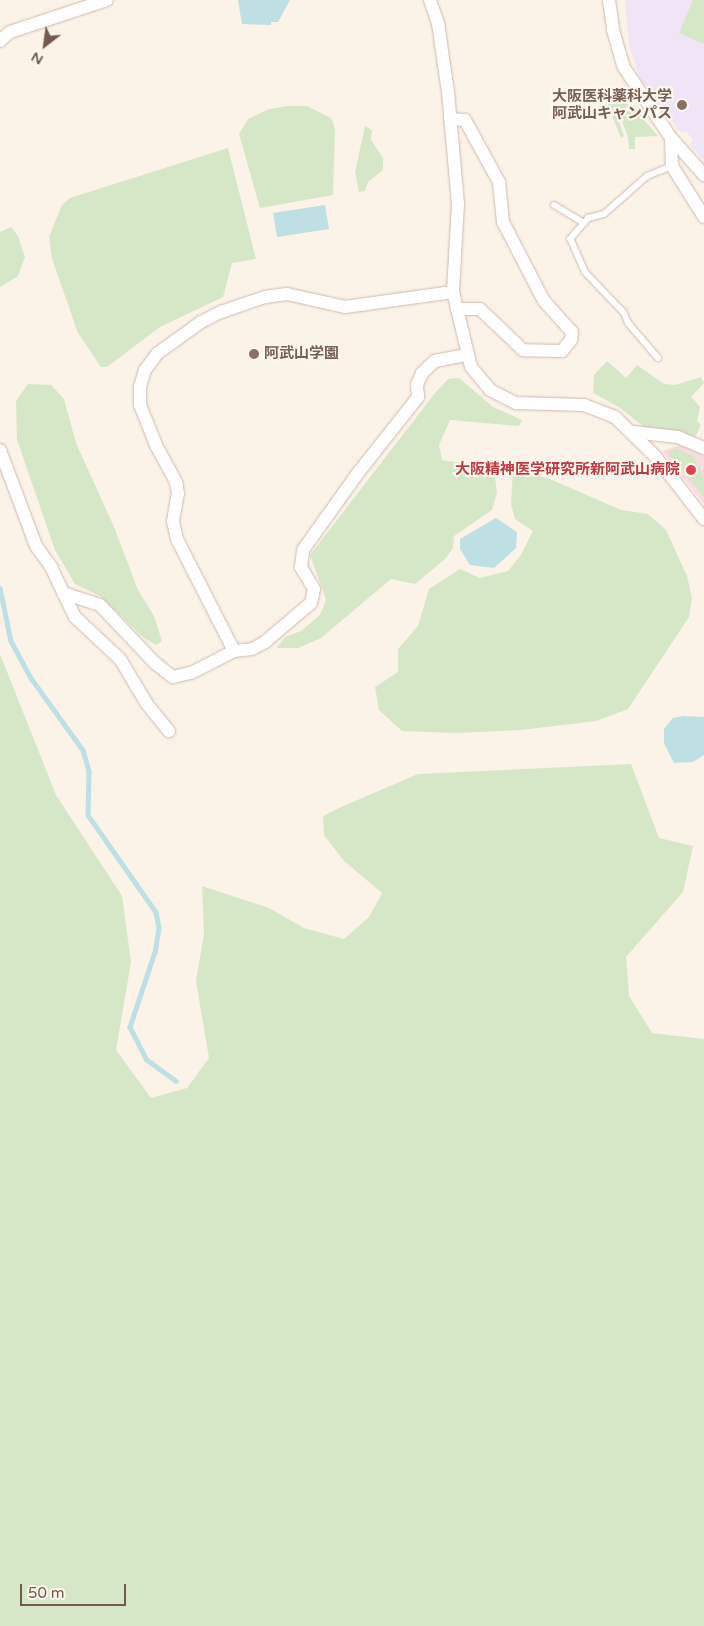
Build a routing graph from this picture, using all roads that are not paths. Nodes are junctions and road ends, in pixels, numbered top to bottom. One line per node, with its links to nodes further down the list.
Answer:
1 (107, 0): 4 (street)
2 (430, 0): 5 (street)
3 (609, 0): 6 (street)
4 (0, 41)
5 (450, 119): 12 (street); 13 (street)
6 (671, 138): 7 (street); 8 (street)
7 (672, 166): 10 (street); 11 (lane)
8 (704, 175)
9 (554, 205): 11 (lane)
10 (704, 217)
11 (584, 222): 15 (lane)
12 (452, 292): 13 (street); 21 (street)
13 (457, 309): 14 (street)
14 (466, 355): 16 (street); 21 (street)
15 (658, 358)
16 (633, 432): 17 (street); 19 (street)
17 (704, 448)
18 (0, 450): 20 (street)
19 (704, 519)
20 (63, 593): 21 (street); 22 (street)
21 (234, 651)
22 (169, 731)

